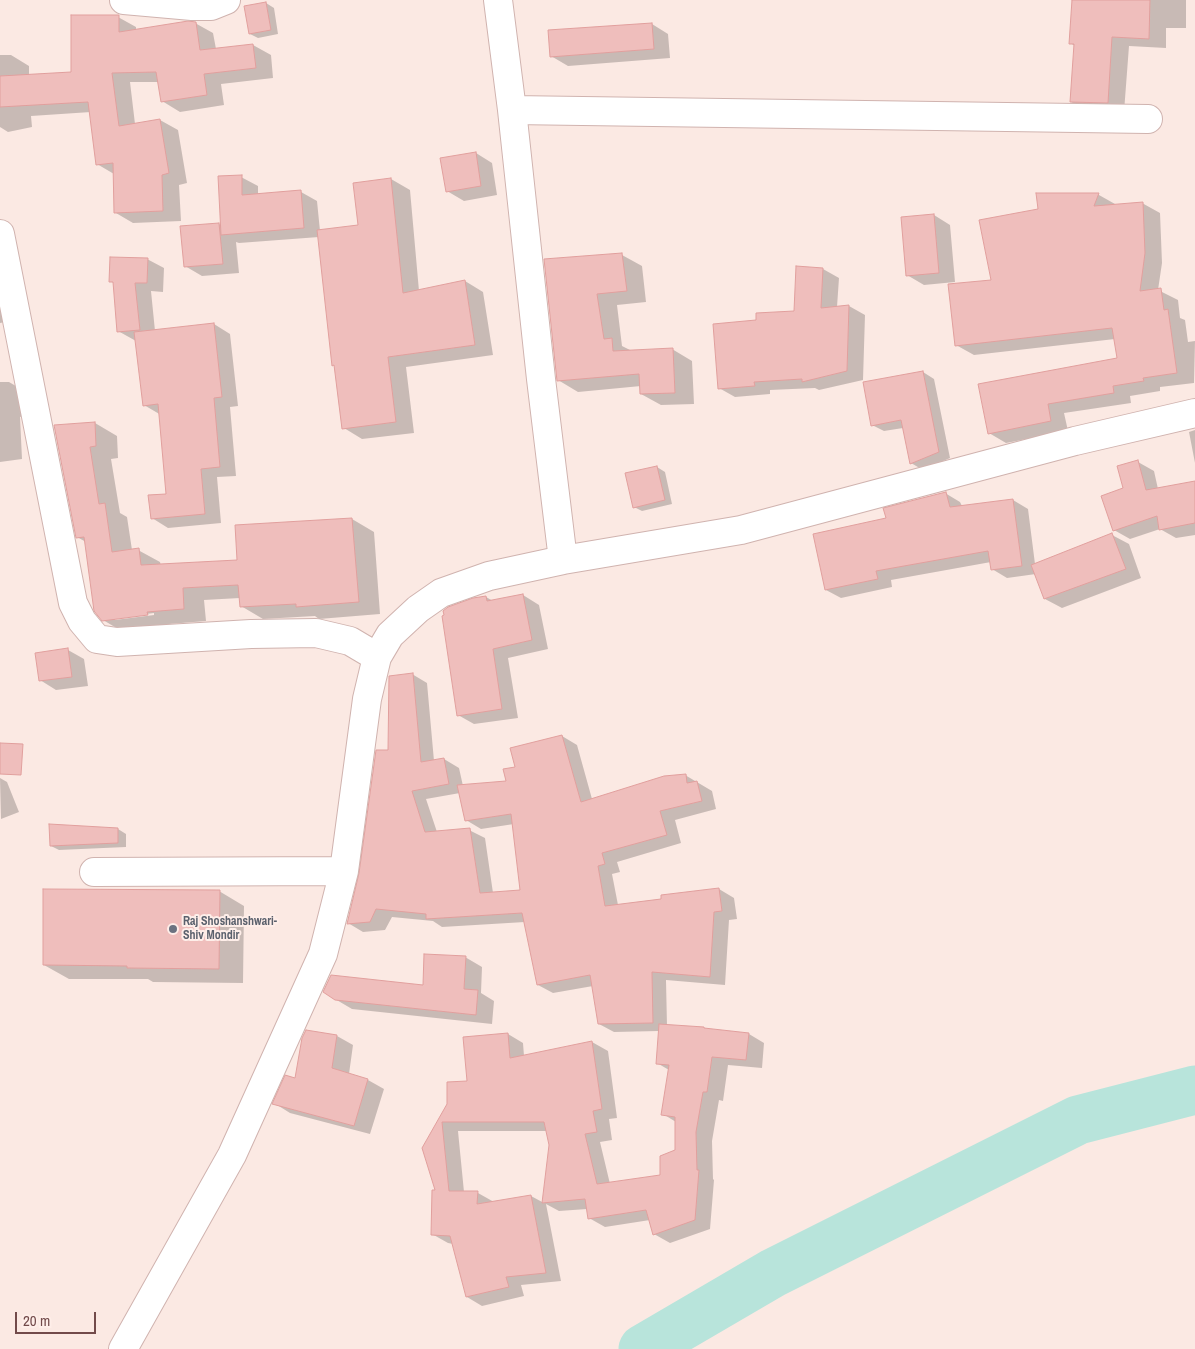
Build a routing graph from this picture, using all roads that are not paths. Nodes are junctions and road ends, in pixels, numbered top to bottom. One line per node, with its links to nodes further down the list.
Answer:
1 (124, 0): 2 (street)
2 (226, 0)
3 (498, 0): 4 (street)
4 (512, 110): 5 (street); 8 (street)
5 (1148, 119)
6 (0, 234): 9 (street)
7 (1195, 413): 8 (street)
8 (563, 560): 9 (street)
9 (376, 657): 10 (street)
10 (344, 871): 11 (street); 12 (street)
11 (94, 872)
12 (123, 1349)

